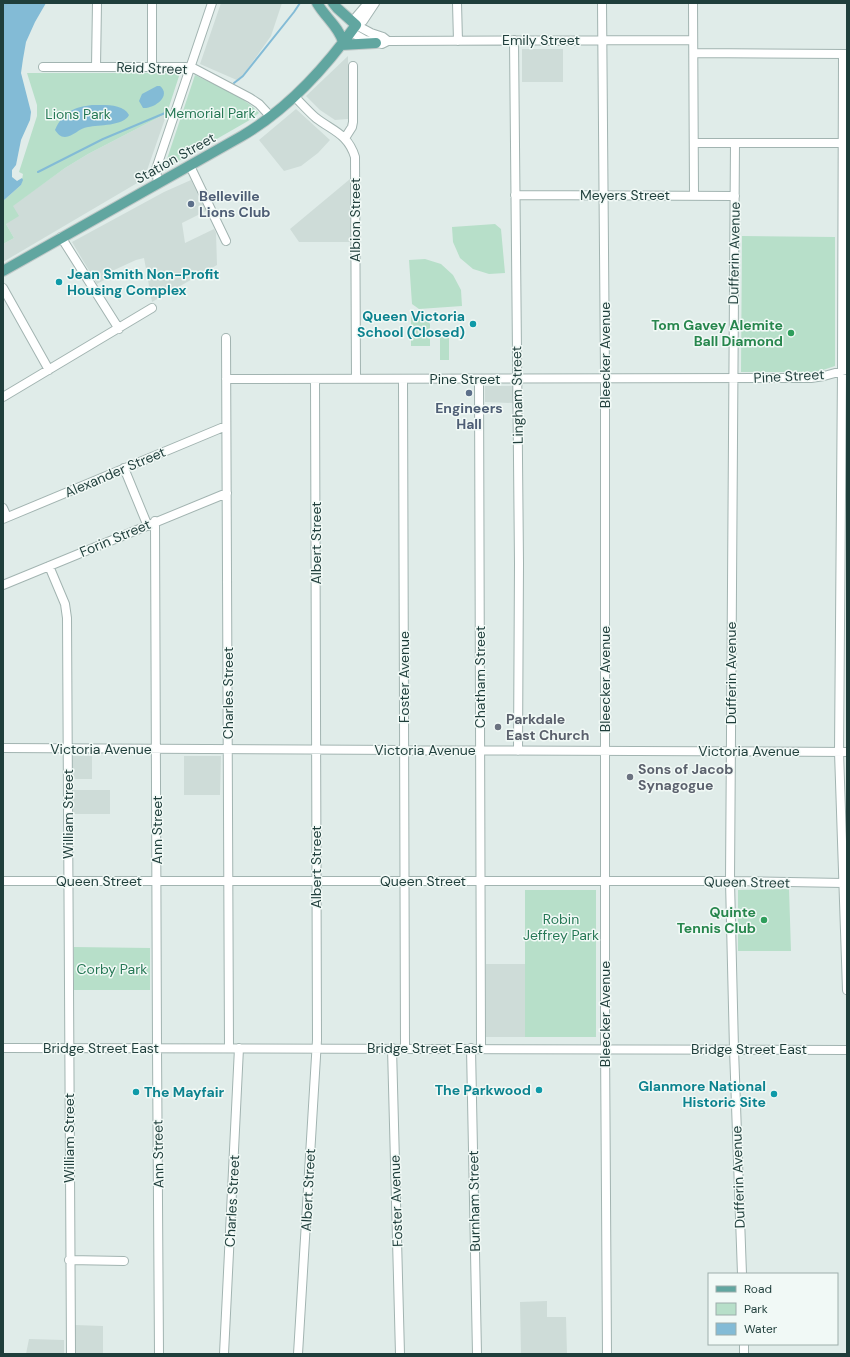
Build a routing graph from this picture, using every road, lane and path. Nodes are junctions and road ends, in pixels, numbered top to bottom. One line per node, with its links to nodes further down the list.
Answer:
1 (97, 3): 24 (street)
2 (152, 3): 25 (street)
3 (212, 3): 26 (street)
4 (317, 3): 18 (main road)
5 (324, 3): 12 (main road)
6 (333, 3): 12 (main road)
7 (368, 3): 12 (street, Station Street)
8 (375, 3): 12 (street, Station Street)
9 (457, 3): 17 (street)
10 (602, 3): 14 (street, Bleecker Avenue)
11 (693, 3): 15 (street)
12 (353, 28): 16 (street, Emily Street); 18 (main road, Station Street); 19 (street)
13 (514, 40): 14 (street, Emily Street); 17 (street, Emily Street); 35 (street, Lingham Street)
14 (602, 40): 15 (street, Emily Street); 36 (street, Bleecker Avenue)
15 (694, 40): 20 (street)
16 (388, 41): 17 (street, Emily Street); 19 (street, Emily Street)
17 (458, 41)
18 (342, 44): 19 (main road); 27 (main road, Station Street)
19 (376, 44)
20 (694, 53): 21 (street); 30 (street)
21 (845, 54): 32 (street)
22 (353, 66): 29 (street)
23 (43, 67): 24 (street, Reid Street)
24 (96, 67): 25 (street, Reid Street)
25 (152, 67): 26 (street, Reid Street)
26 (190, 68): 28 (street, Reid Street); 34 (street)
27 (294, 96): 28 (main road, Station Street); 29 (street)
28 (271, 117): 33 (main road, Station Street)
29 (345, 138): 48 (street, Albion Street)
30 (694, 143): 31 (street); 37 (street)
31 (735, 143): 32 (street); 38 (street, Dufferin Avenue)
32 (845, 144): 47 (street)
33 (190, 166): 34 (main road, Station Street); 40 (street)
34 (158, 183): 39 (main road, Station Street)
35 (515, 195): 36 (street, Meyers Street); 53 (street, Lingham Street)
36 (604, 196): 37 (street, Meyers Street); 54 (street, Bleecker Avenue)
37 (694, 196): 38 (street, Meyers Street)
38 (735, 196): 55 (street, Dufferin Avenue)
39 (61, 237): 41 (main road, Station Street); 44 (street)
40 (226, 241)
41 (3, 271)
42 (3, 288): 46 (street)
43 (152, 308): 44 (street)
44 (119, 329): 46 (street)
45 (226, 338): 50 (street, Charles Street)
46 (49, 370): 56 (street)
47 (845, 370): 55 (street, Pine Street); 75 (street)
48 (356, 378): 49 (street, Pine Street); 51 (street, Pine Street)
49 (404, 378): 52 (street, Pine Street); 70 (street, Foster Avenue)
50 (226, 379): 51 (street, Pine Street); 57 (street, Charles Street)
51 (315, 379): 69 (street, Albert Street)
52 (479, 379): 53 (street, Pine Street); 71 (street, Chatham Street)
53 (517, 379): 54 (street, Pine Street); 73 (street, Lingham Street)
54 (605, 379): 55 (street, Pine Street); 72 (street, Bleecker Avenue)
55 (733, 379): 74 (street, Dufferin Avenue)
56 (3, 397)
57 (226, 426): 58 (street, Alexander Street); 59 (street, Charles Street)
58 (124, 468): 61 (street, Alexander Street); 62 (street, Ann Street)
59 (227, 493): 62 (street, Forin Street); 68 (street, Charles Street)
60 (3, 508): 61 (street)
61 (5, 518)
62 (151, 523): 63 (street, Forin Street); 67 (street, Ann Street)
63 (48, 566): 64 (street, Forin Street); 66 (street, William Street)
64 (3, 585)
65 (3, 748): 66 (street, Victoria Avenue)
66 (68, 748): 67 (street, Victoria Avenue); 79 (street, William Street)
67 (157, 749): 68 (street, Victoria Avenue); 80 (street, Ann Street)
68 (228, 750): 69 (street, Victoria Avenue); 81 (street, Charles Street)
69 (316, 750): 70 (street, Victoria Avenue); 77 (street, Albert Street)
70 (405, 750): 71 (street, Victoria Avenue); 82 (street, Foster Avenue)
71 (480, 750): 73 (street, Victoria Avenue); 83 (street, Chatham Street)
72 (604, 750): 73 (street, Victoria Avenue); 74 (street, Victoria Avenue); 85 (street, Bleecker Avenue)
73 (518, 751)
74 (731, 751): 75 (street, Victoria Avenue); 84 (street, Dufferin Avenue)
75 (843, 752): 76 (street)
76 (845, 861): 86 (street)
77 (316, 880): 81 (street, Queen Street); 82 (street, Queen Street); 93 (street, Albert Street)
78 (3, 881): 79 (street, Queen Street)
79 (68, 881): 80 (street, Queen Street); 89 (street, William Street)
80 (157, 881): 81 (street, Queen Street); 90 (street, Ann Street)
81 (229, 881): 91 (street, Charles Street)
82 (405, 881): 83 (street, Queen Street); 95 (street, Foster Avenue)
83 (480, 881): 85 (street, Queen Street); 97 (street, Chatham Street)
84 (730, 881): 85 (street, Queen Street); 86 (street, Queen Street); 99 (street, Dufferin Avenue)
85 (605, 882): 98 (street, Bleecker Avenue)
86 (843, 883): 87 (street)
87 (847, 990)
88 (3, 1048): 89 (street, Bridge Street East)
89 (68, 1048): 90 (street, Bridge Street East); 101 (street, William Street)
90 (157, 1048): 91 (street, Bridge Street East); 105 (street, Ann Street)
91 (229, 1048): 92 (street, Bridge Street East)
92 (240, 1048): 93 (street, Bridge Street East); 106 (street, Charles Street)
93 (316, 1048): 94 (street, Bridge Street East); 107 (street, Albert Street)
94 (392, 1048): 95 (street, Bridge Street East); 108 (street, Foster Avenue)
95 (406, 1048): 96 (street, Bridge Street East)
96 (471, 1048): 97 (street, Bridge Street East); 109 (street, Burnham Street)
97 (481, 1048): 98 (street, Bridge Street East)
98 (605, 1048): 99 (street, Bridge Street East); 110 (street, Bleecker Avenue)
99 (734, 1049): 100 (street, Bridge Street East); 103 (street, Dufferin Avenue)
100 (847, 1050)
101 (69, 1260): 102 (street); 104 (street, William Street)
102 (124, 1261)
103 (742, 1273)
104 (70, 1354)
105 (159, 1354)
106 (224, 1354)
107 (298, 1354)
108 (400, 1354)
109 (477, 1354)
110 (607, 1354)

